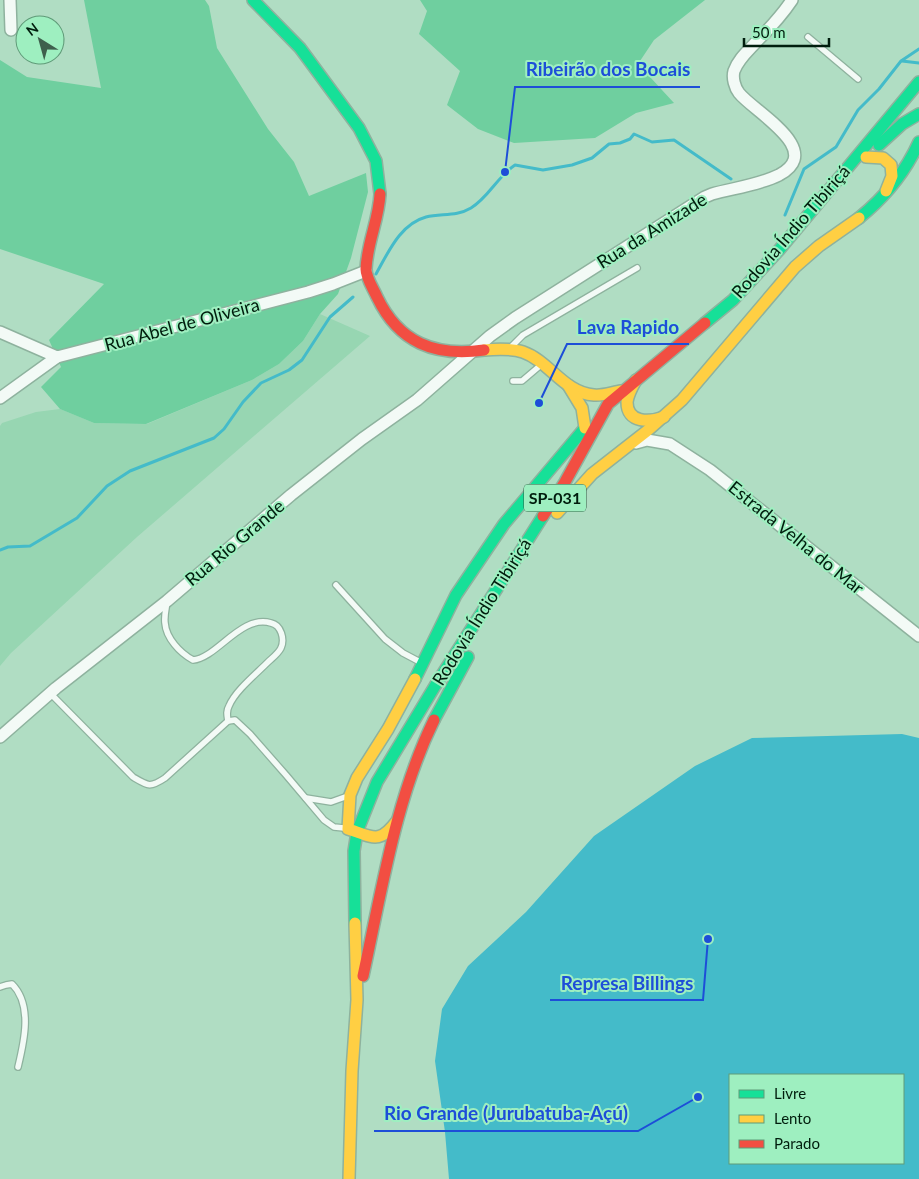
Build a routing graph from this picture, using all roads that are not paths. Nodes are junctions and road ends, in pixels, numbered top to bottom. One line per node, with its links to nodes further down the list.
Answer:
1 (10, 0): 4 (street)
2 (253, 0): 15 (main road)
3 (792, 0): 18 (street, Rua da Amizade)
4 (12, 30)
5 (808, 37): 6 (lane)
6 (858, 79)
7 (919, 82): 12 (main road, Rodovia Índio Tibiriçá / SP-031)
8 (919, 114): 11 (main road)
9 (919, 142): 10 (main road, Rodovia Índio Tibiriçá / SP-031)
10 (915, 156): 13 (main road, Rodovia Índio Tibiriçá / SP-031)
11 (866, 157): 12 (main road); 13 (main road)
12 (828, 189): 21 (main road, Rodovia Índio Tibiriçá / SP-031)
13 (882, 197): 27 (main road, Rodovia Índio Tibiriçá / SP-031)
14 (637, 268): 17 (lane)
15 (366, 270): 18 (main road); 19 (street, Rua Abel de Oliveira)
16 (0, 332): 19 (street)
17 (509, 349): 18 (main road); 20 (main road)
18 (471, 352): 32 (street, Rua Rio Grande)
19 (57, 357): 25 (street)
20 (542, 364): 22 (lane); 23 (main road)
21 (637, 379): 24 (main road, Rodovia Índio Tibiriçá / SP-031); 27 (main road)
22 (513, 381)
23 (568, 385): 24 (main road); 28 (main road)
24 (621, 391): 26 (main road, Rodovia Índio Tibiriçá / SP-031)
25 (0, 398)
26 (608, 404): 28 (main road); 43 (main road, Rodovia Índio Tibiriçá / SP-031)
27 (664, 417): 29 (main road, Rodovia Índio Tibiriçá / SP-031); 30 (street)
28 (585, 428): 36 (main road)
29 (630, 444): 30 (street); 33 (main road, Rodovia Índio Tibiriçá / SP-031)
30 (670, 444): 34 (street, Estrada Velha do Mar)
31 (336, 585): 36 (lane)
32 (167, 601): 37 (street, Rua Rio Grande); 38 (lane)
33 (482, 633)
34 (919, 636)
35 (474, 648): 42 (main road, Rodovia Índio Tibiriçá / SP-031)
36 (423, 663): 40 (main road)
37 (50, 693): 38 (lane); 39 (street, Rua Rio Grande)
38 (228, 721): 41 (lane)
39 (0, 737)
40 (350, 795): 41 (lane); 43 (main road)
41 (306, 798): 43 (lane)
42 (397, 821): 43 (main road); 45 (main road, Rodovia Índio Tibiriçá / SP-031)
43 (353, 830): 45 (main road, Rodovia Índio Tibiriçá / SP-031)
44 (0, 987): 46 (lane)
45 (357, 1000): 47 (main road, Rodovia Índio Tibiriçá / SP-031)
46 (18, 1067)
47 (349, 1179)

